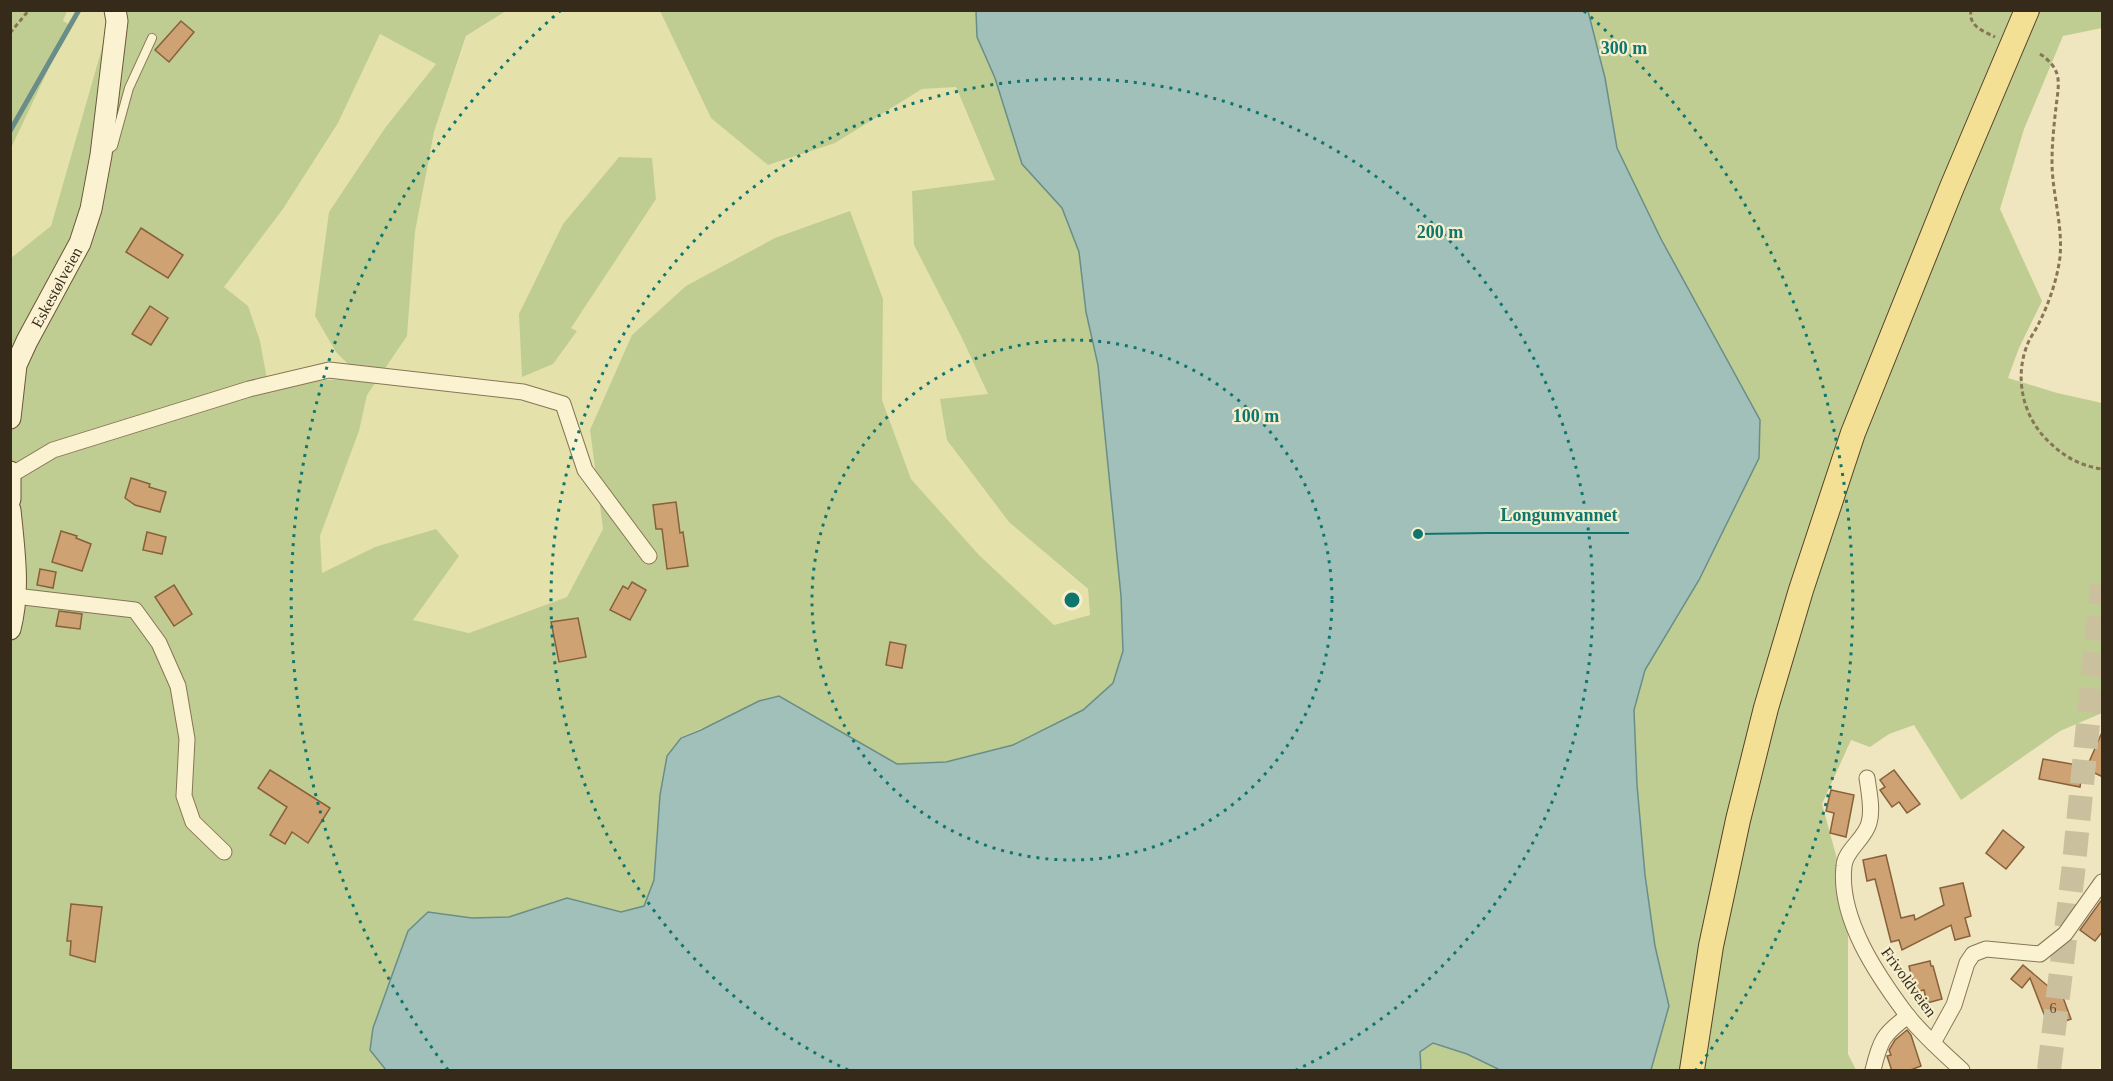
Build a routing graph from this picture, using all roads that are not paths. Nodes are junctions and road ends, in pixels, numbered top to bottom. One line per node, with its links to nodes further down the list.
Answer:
1 (116, 10): 5 (main road, Eskestølveien)
2 (2027, 10): 18 (main road)
3 (2039, 10): 19 (main road)
4 (152, 38): 5 (lane, Eskestølveien)
5 (101, 155): 6 (main road, Eskestølveien)
6 (10, 418)
7 (11, 473): 8 (main road); 10 (street)
8 (10, 499)
9 (10, 510): 11 (main road)
10 (649, 556)
11 (15, 596): 12 (main road); 14 (street)
12 (10, 629)
13 (1867, 778): 16 (street, Frivoldveien)
14 (224, 852)
15 (2103, 882): 17 (street)
16 (1908, 1016): 17 (street, Frivoldveien); 20 (street)
17 (1933, 1043): 21 (street, Frivoldveien)
18 (1692, 1071)
19 (1703, 1071)
20 (1874, 1071)
21 (1962, 1071)

